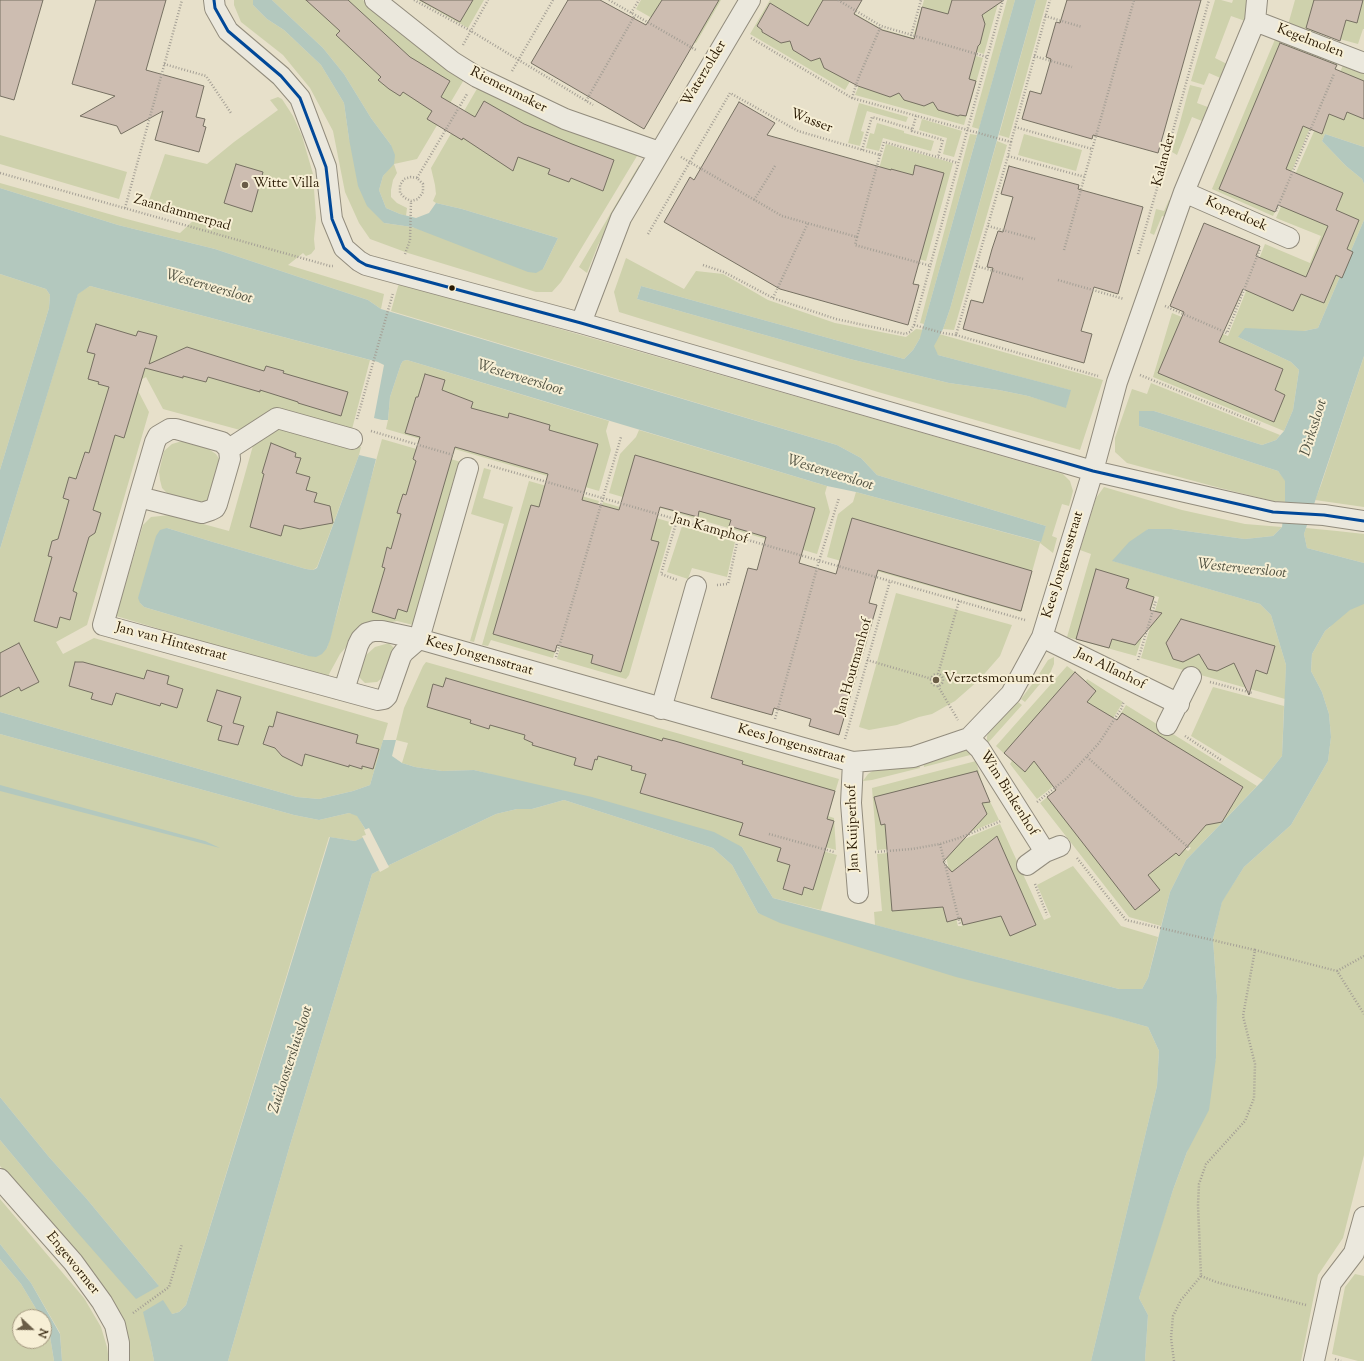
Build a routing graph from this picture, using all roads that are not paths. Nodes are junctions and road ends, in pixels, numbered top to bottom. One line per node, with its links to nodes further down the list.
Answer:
1 (214, 0): 10 (street)
2 (374, 0): 7 (street, Riemenmaker)
3 (750, 0): 7 (street, Waterzolder)
4 (1258, 0): 5 (street, Kalander)
5 (1255, 21): 6 (street, Kegelmolen); 8 (street, Kalander)
6 (1364, 63)
7 (659, 152): 10 (street, Waterzolder)
8 (1184, 192): 9 (street, Koperdoek); 14 (street, Kalander)
9 (1289, 238)
10 (581, 323): 14 (street)
11 (352, 439): 12 (street)
12 (229, 449): 15 (street); 15 (street, Jan van Hintestraat)
13 (468, 468): 19 (street)
14 (1093, 471): 16 (street); 18 (street, Kees Jongensstraat)
15 (139, 497): 21 (street, Jan van Hintestraat)
16 (1364, 521)
17 (696, 586): 23 (street)
18 (1043, 631): 22 (street, Jan Allanhof); 25 (street, Kees Jongensstraat)
19 (419, 640): 21 (street, Jan van Hintestraat); 21 (street); 23 (street, Kees Jongensstraat)
20 (1191, 677): 22 (street)
21 (344, 690)
22 (1179, 704): 24 (street)
23 (661, 709): 26 (street, Kees Jongensstraat)
24 (1167, 725)
25 (968, 738): 26 (street, Kees Jongensstraat); 27 (street, Wim Binkenhof)
26 (846, 760): 28 (street, Jan Kuijperhof)
27 (1027, 865)
28 (858, 893)
29 (0, 1180): 32 (street, Engewormer)
30 (1364, 1217): 31 (street)
31 (1359, 1255): 33 (street)
32 (119, 1361)
33 (1314, 1361)

